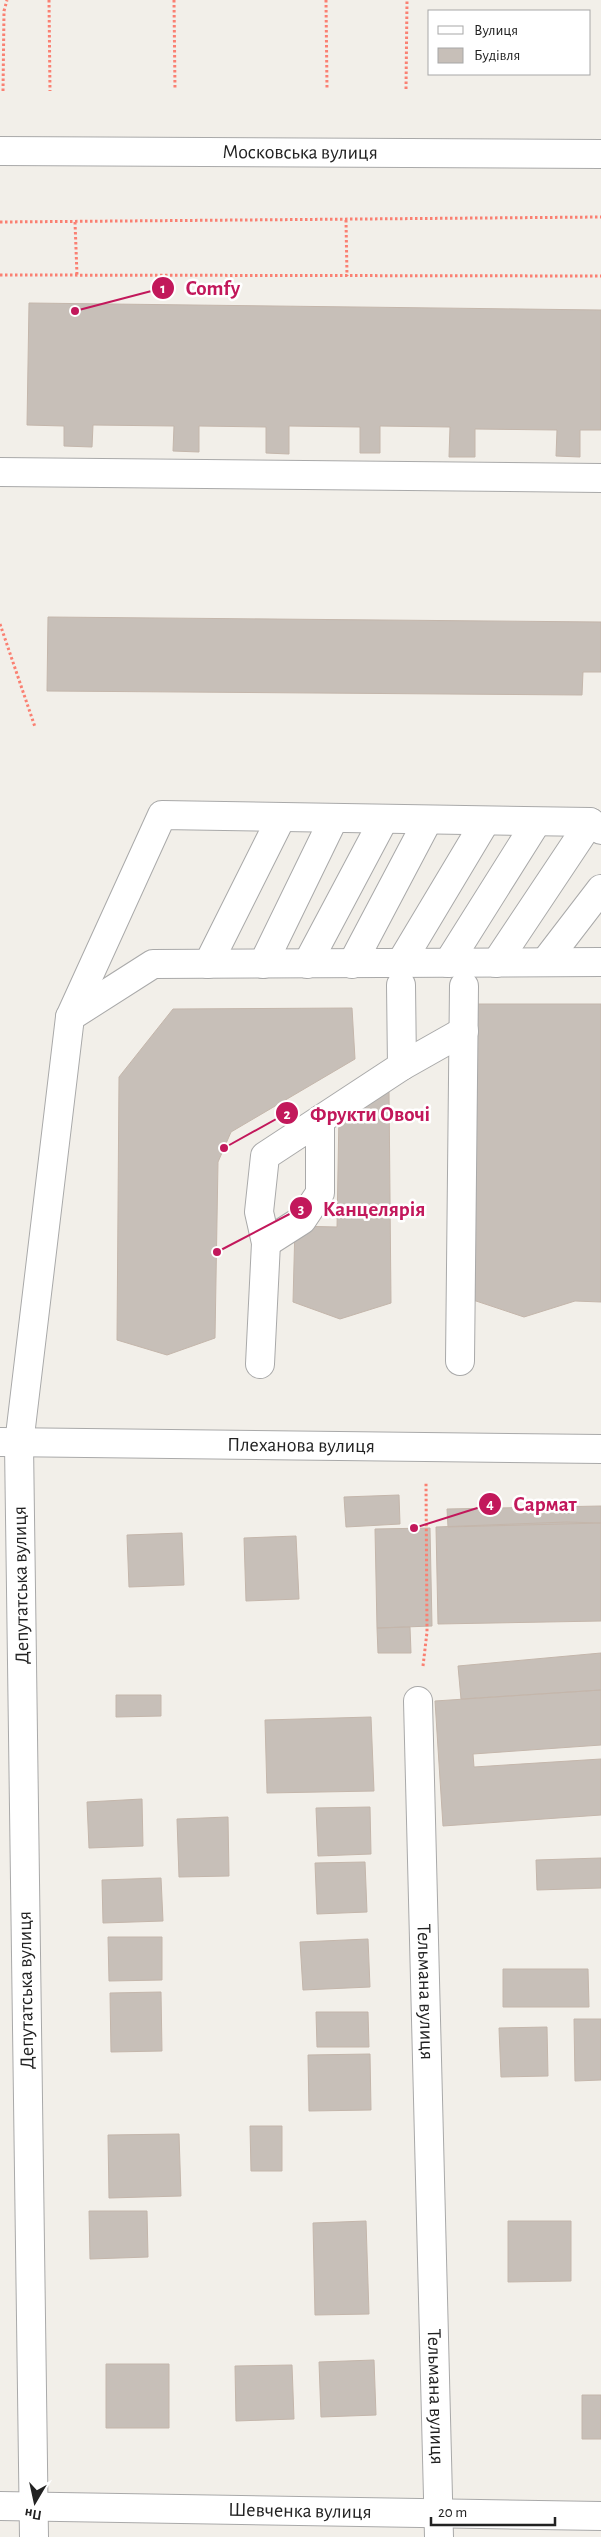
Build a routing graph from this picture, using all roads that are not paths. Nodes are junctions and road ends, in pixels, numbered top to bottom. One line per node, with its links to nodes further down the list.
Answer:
1 (0, 151): 2 (street, Московська вулиця)
2 (601, 154)
3 (0, 472): 4 (street)
4 (601, 478)
5 (280, 818): 6 (street); 17 (street); 23 (street, Депутатська вулиця)
6 (334, 818): 7 (street); 18 (street)
7 (384, 820): 8 (street); 19 (street)
8 (428, 820): 9 (street); 20 (street)
9 (485, 822): 10 (street); 21 (street)
10 (536, 823): 11 (street); 15 (street)
11 (595, 826): 16 (street)
12 (601, 889): 13 (street)
13 (546, 962): 14 (street); 16 (street)
14 (601, 962)
15 (448, 963): 16 (street); 21 (street)
16 (496, 963)
17 (208, 964): 18 (street); 23 (street)
18 (263, 964): 19 (street)
19 (307, 964): 20 (street)
20 (352, 964): 21 (street)
21 (401, 975): 25 (street)
22 (464, 986): 24 (street)
23 (70, 1017): 30 (street, Депутатська вулиця)
24 (464, 1031): 25 (street); 28 (street)
25 (402, 1066): 26 (street)
26 (320, 1120): 27 (street); 27 (street)
27 (266, 1243): 29 (street)
28 (460, 1361)
29 (260, 1364)
30 (9, 1443): 31 (street, Плеханова вулиця); 34 (street, Депутатська вулиця)
31 (601, 1449)
32 (418, 1701): 36 (street, Тельмана вулиця)
33 (0, 2506): 34 (street, Шевченка вулиця)
34 (34, 2509): 36 (street, Шевченка вулиця); 37 (street, Депутатська вулиця)
35 (601, 2516): 36 (street, Шевченка вулиця)
36 (439, 2526)
37 (34, 2537)

